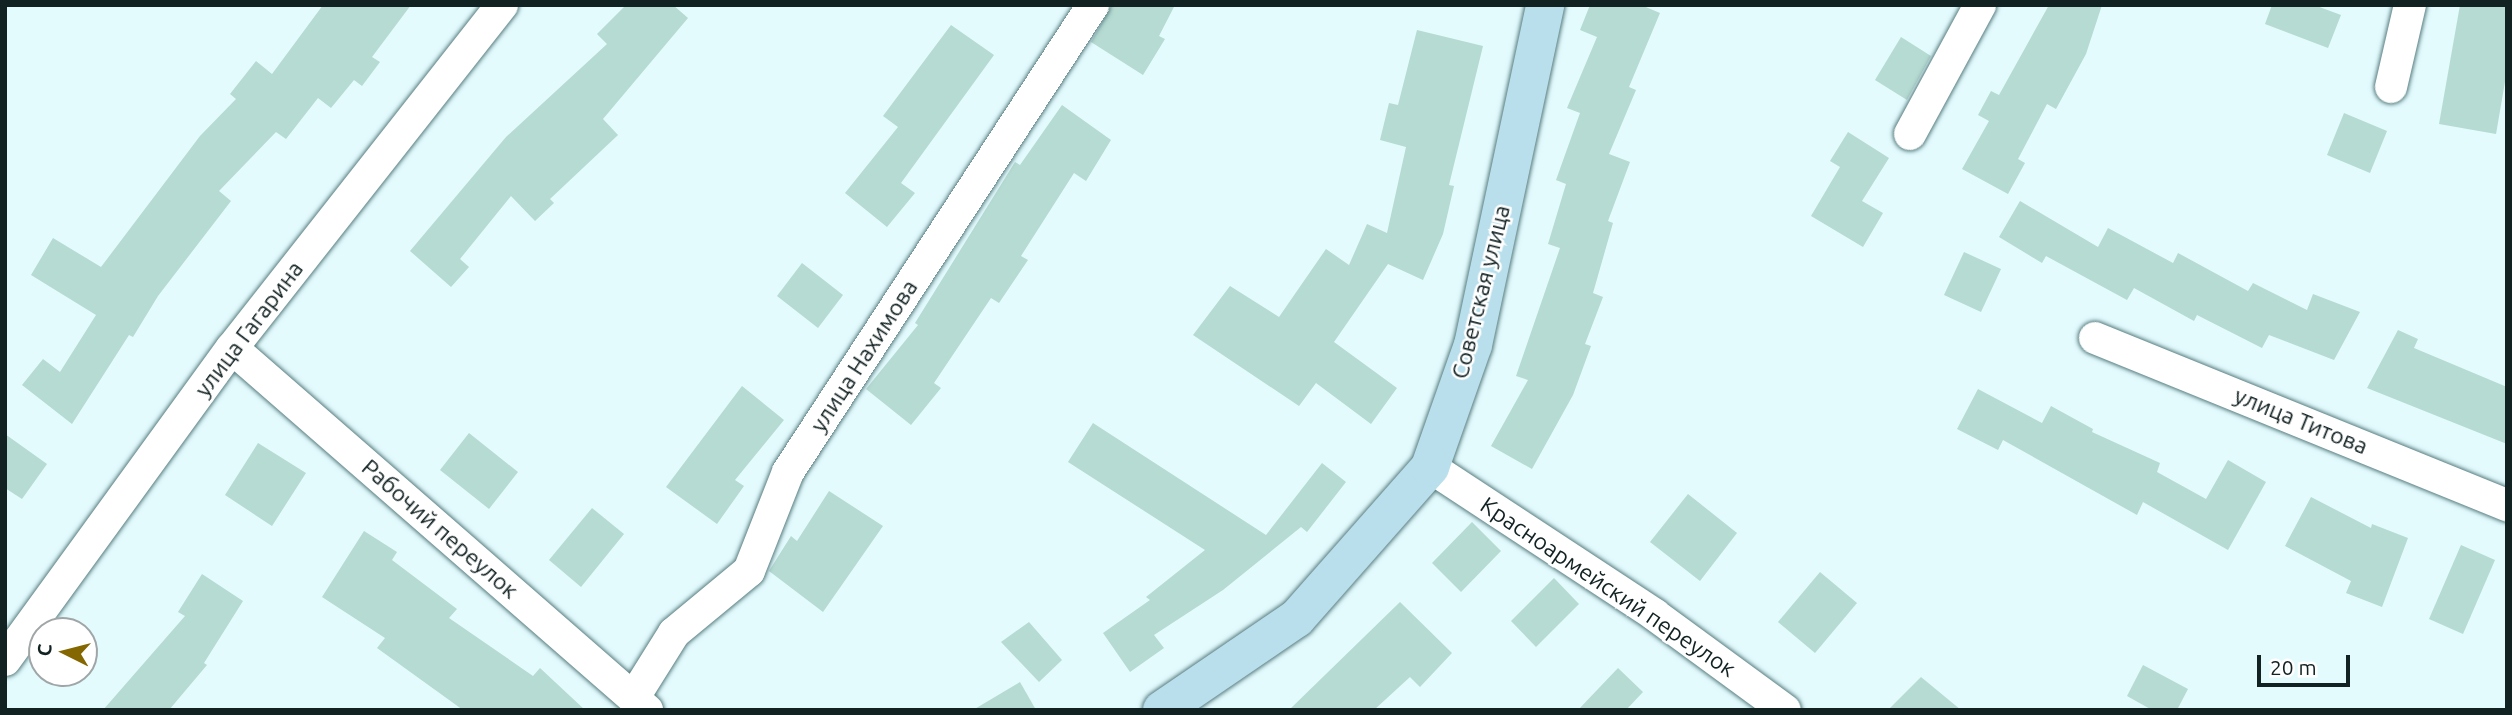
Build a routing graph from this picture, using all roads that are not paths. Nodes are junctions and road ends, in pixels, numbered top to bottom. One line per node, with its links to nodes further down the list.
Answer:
1 (502, 5): 9 (street, улица Гагарина)
2 (1093, 5): 13 (street, улица Нахимова)
3 (1545, 5): 10 (street, Советская улица)
4 (1980, 5): 7 (street)
5 (2410, 5): 6 (street)
6 (2391, 87)
7 (1910, 134)
8 (2095, 338): 11 (street, улица Титова)
9 (232, 348): 12 (street, улица Гагарина); 13 (street, Рабочий переулок)
10 (1430, 467): 14 (street, Советская улица); 15 (street, Красноармейский переулок)
11 (2507, 505)
12 (5, 660)
13 (640, 704)
14 (1162, 710)
15 (1786, 710)

